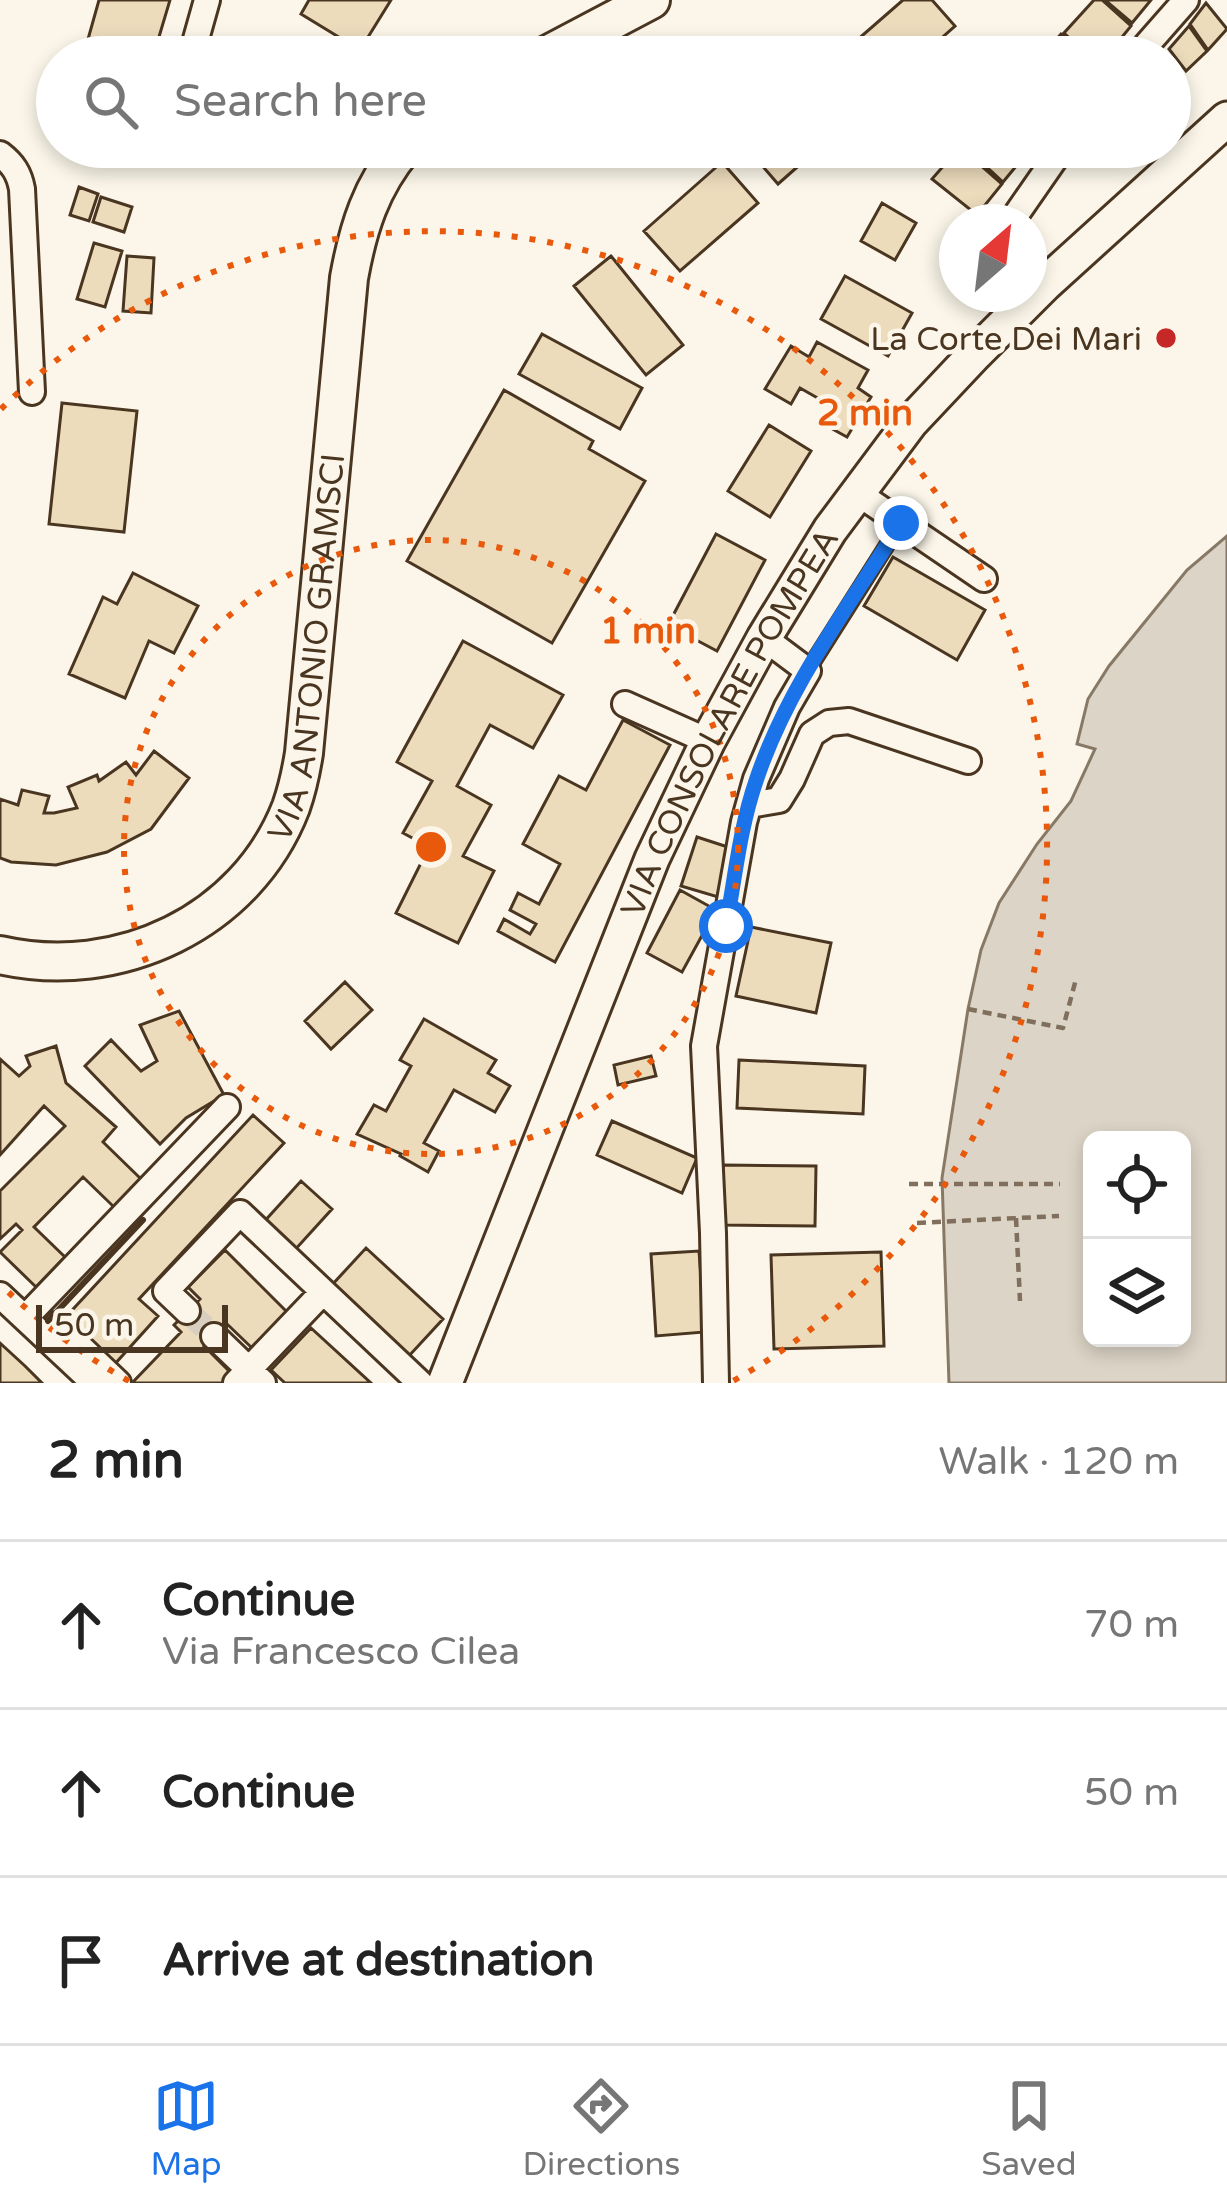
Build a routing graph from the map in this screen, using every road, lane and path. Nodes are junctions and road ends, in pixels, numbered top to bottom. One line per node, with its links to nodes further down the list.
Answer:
1 (207, 0): 4 (street)
2 (651, 0): 5 (main road)
3 (1186, 0): 6 (street)
4 (197, 36)
5 (583, 36)
6 (1154, 36)
7 (1227, 119): 8 (main road, VIA CONSOLARE POMPEA)
8 (1191, 149)
9 (0, 154): 16 (street)
10 (390, 168): 26 (main road, VIA ANTONIO GRAMSCI)
11 (1048, 168): 13 (street)
12 (1169, 168): 14 (main road, VIA CONSOLARE POMPEA)
13 (1023, 204)
14 (1047, 271)
15 (1001, 312): 17 (main road, VIA CONSOLARE POMPEA)
16 (32, 392)
17 (856, 492): 18 (street); 20 (main road, VIA CONSOLARE POMPEA)
18 (901, 523): 19 (street); 21 (lane)
19 (984, 579)
20 (764, 638): 21 (street); 23 (main road, VIA CONSOLARE POMPEA)
21 (808, 671): 25 (street)
22 (625, 704): 23 (street)
23 (708, 741): 46 (main road, VIA CONSOLARE POMPEA)
24 (968, 761): 25 (street)
25 (749, 805): 47 (street)
26 (0, 955)
27 (1076, 979): 28 (path)
28 (968, 1009)
29 (227, 1107): 39 (street)
30 (909, 1184): 31 (path)
31 (1060, 1184)
32 (1059, 1216): 33 (path)
33 (1016, 1218): 34 (path); 37 (path)
34 (916, 1223)
35 (323, 1292): 38 (street); 42 (street); 45 (street)
36 (0, 1295): 39 (street)
37 (1020, 1300)
38 (188, 1311)
39 (25, 1318): 43 (street)
40 (57, 1325): 44 (street)
41 (214, 1336): 42 (street)
42 (250, 1378)
43 (94, 1383)
44 (118, 1383)
45 (420, 1383)
46 (445, 1383)
47 (716, 1383)

